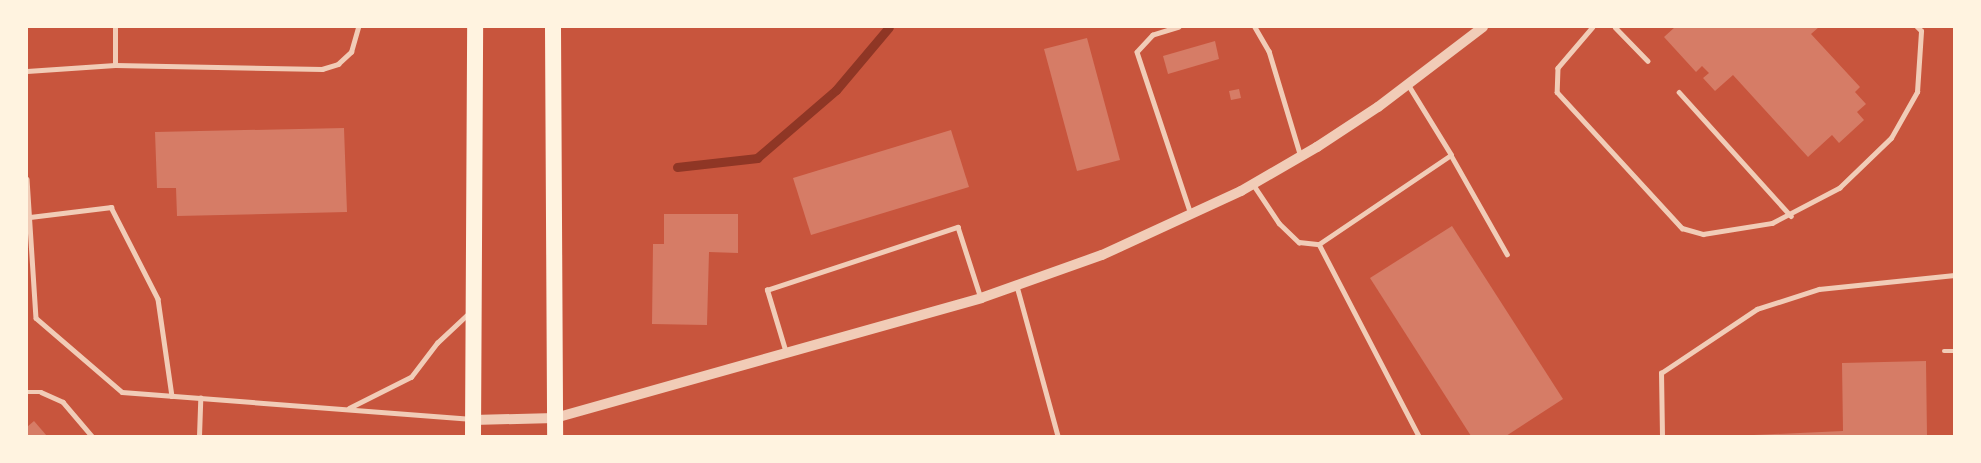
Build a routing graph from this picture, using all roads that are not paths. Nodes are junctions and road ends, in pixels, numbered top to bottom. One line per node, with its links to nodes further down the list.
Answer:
1 (115, 27): 12 (lane)
2 (358, 27): 12 (lane)
3 (475, 27): 28 (highway)
4 (553, 27): 36 (highway)
5 (1179, 27): 20 (lane)
6 (1255, 27): 17 (lane)
7 (1483, 27): 14 (street)
8 (1593, 27): 21 (lane)
9 (1616, 27): 11 (lane)
10 (1917, 27): 21 (lane)
11 (1648, 60)
12 (115, 65): 13 (lane)
13 (27, 71)
14 (1408, 85): 16 (lane); 17 (street)
15 (1679, 92): 21 (lane)
16 (1451, 155): 23 (lane); 24 (lane)
17 (1301, 157): 19 (street)
18 (27, 179): 22 (lane)
19 (1253, 184): 20 (street); 23 (lane)
20 (1191, 214): 26 (street)
21 (1791, 216)
22 (30, 217): 33 (lane); 33 (lane)
23 (1319, 244): 42 (lane)
24 (1507, 254)
25 (1954, 275): 43 (lane)
26 (1017, 286): 27 (street); 41 (lane)
27 (981, 298): 31 (street); 31 (lane)
28 (473, 309): 35 (lane); 37 (highway)
29 (1944, 351): 30 (lane)
30 (1954, 351)
31 (786, 354): 36 (street)
32 (27, 392): 38 (lane)
33 (172, 396): 34 (lane)
34 (200, 398): 35 (lane); 39 (lane)
35 (347, 410): 37 (lane)
36 (555, 418): 37 (street); 40 (highway)
37 (473, 428)
38 (92, 436)
39 (199, 436)
40 (555, 436)
41 (1059, 436)
42 (1419, 436)
43 (1662, 436)

